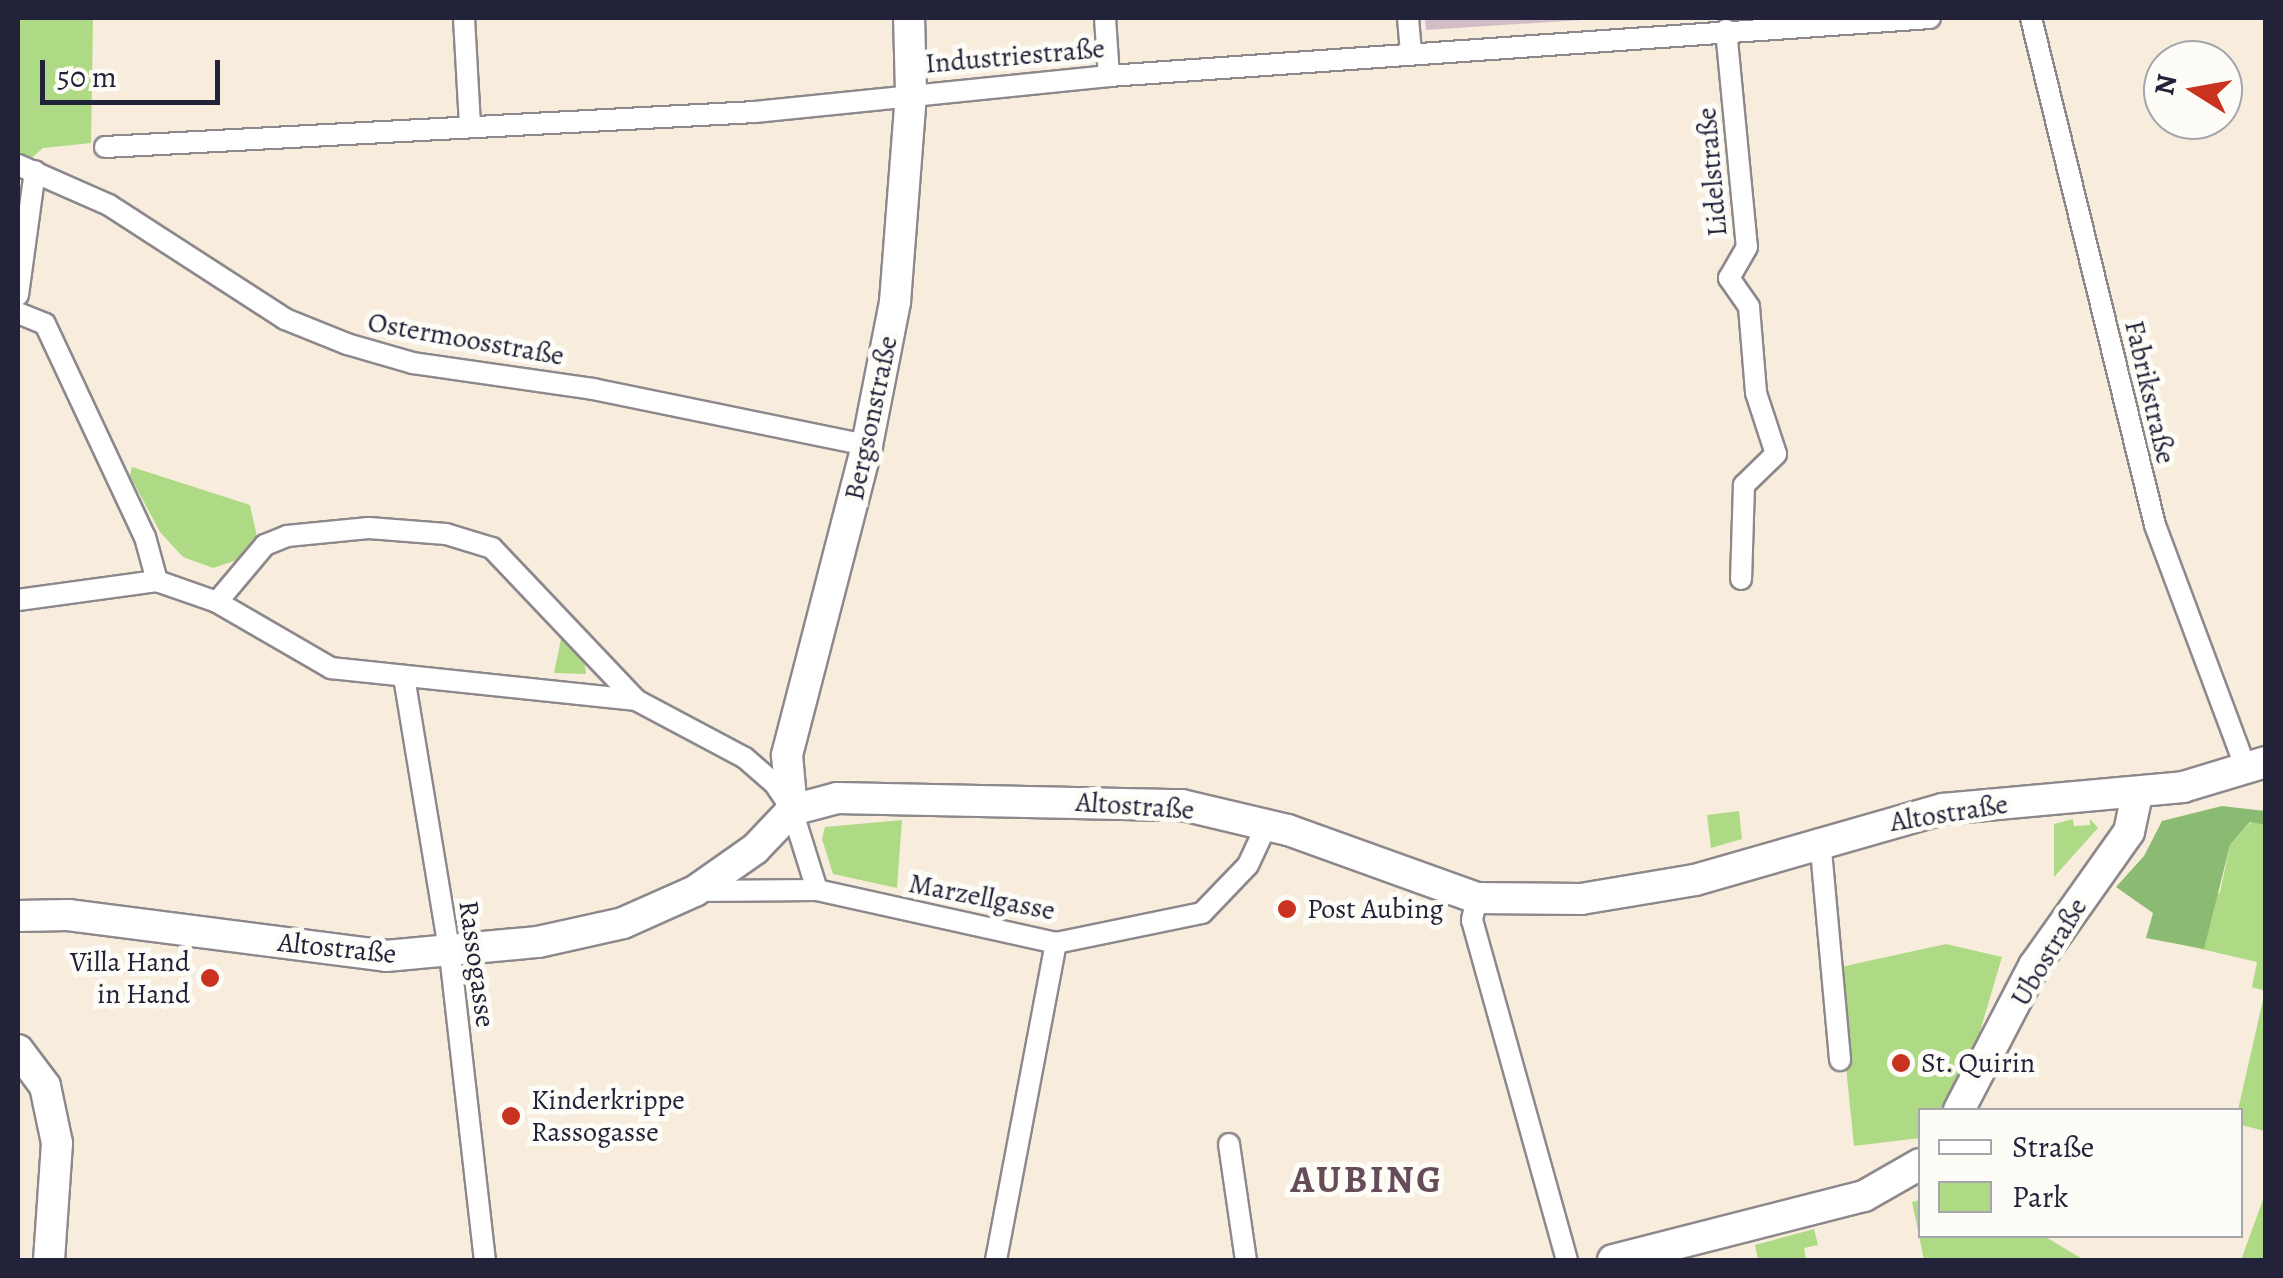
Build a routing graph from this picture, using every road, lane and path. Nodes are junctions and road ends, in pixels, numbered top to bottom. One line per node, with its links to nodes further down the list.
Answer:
1 (464, 18): 11 (street)
2 (909, 18): 10 (main road, Bergsonstraße)
3 (1104, 18): 9 (street)
4 (1408, 18): 8 (street)
5 (1930, 18): 7 (street, Industriestraße)
6 (2031, 18): 23 (street, Fabrikstraße)
7 (1726, 30): 8 (street, Industriestraße); 17 (street, Lidelstraße)
8 (1411, 53): 9 (street, Industriestraße)
9 (1109, 76): 10 (street, Industriestraße)
10 (911, 92): 11 (street, Industriestraße); 16 (main road, Bergsonstraße)
11 (470, 127): 12 (street, Industriestraße)
12 (105, 147)
13 (26, 168): 14 (street); 16 (street, Ostermoosstraße)
14 (18, 295)
15 (18, 313): 18 (street)
16 (868, 445): 25 (main road, Bergsonstraße)
17 (1740, 579)
18 (157, 581): 19 (street); 20 (street)
19 (18, 600)
20 (217, 602): 21 (street); 22 (street)
21 (404, 677): 22 (street); 33 (street, Rassogasse)
22 (636, 700): 25 (street)
23 (2256, 766): 24 (main road, Altostraße)
24 (2137, 794): 27 (main road, Altostraße); 36 (main road, Ubostraße)
25 (792, 810): 26 (main road, Altostraße); 28 (street); 29 (main road, Altostraße)
26 (1267, 824): 30 (main road, Altostraße); 32 (street, Marzellgasse)
27 (1820, 839): 30 (main road, Altostraße); 35 (street)
28 (816, 890): 29 (street, Marzellgasse); 32 (street, Marzellgasse)
29 (694, 891): 33 (main road, Altostraße)
30 (1476, 898): 43 (street)
31 (21, 913): 33 (main road, Altostraße)
32 (1056, 943): 41 (street)
33 (450, 954): 40 (street, Rassogasse)
34 (18, 1050): 39 (main road)
35 (1840, 1060)
36 (1960, 1108)
37 (1229, 1144): 42 (street)
38 (1918, 1165): 44 (main road)
39 (49, 1260)
40 (484, 1260)
41 (996, 1260)
42 (1246, 1260)
43 (1567, 1260)
44 (1613, 1260)

